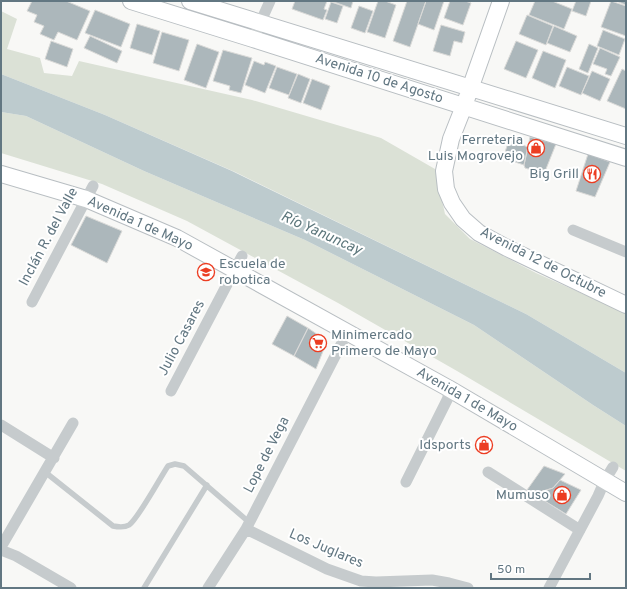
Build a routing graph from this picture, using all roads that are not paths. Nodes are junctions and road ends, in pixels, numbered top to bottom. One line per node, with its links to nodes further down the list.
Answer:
1 (131, 1): 6 (main road, Avenida 10 de Agosto)
2 (190, 1): 5 (main road, Avenida 10 de Agosto)
3 (270, 1): 5 (street)
4 (501, 1): 7 (main road, Avenida 12 de Octubre)
5 (260, 24): 6 (street); 7 (main road, Avenida 10 de Agosto)
6 (253, 39): 8 (main road, Avenida 10 de Agosto)
7 (471, 87): 8 (main road, Avenida 12 de Octubre); 9 (main road, Avenida 10 de Agosto)
8 (464, 106): 10 (main road, Avenida 10 de Agosto); 17 (main road, Avenida 12 de Octubre)
9 (626, 136)
10 (626, 158)
11 (1, 174): 12 (main road, Avenida 1 de Mayo)
12 (90, 192): 15 (main road, Avenida 1 de Mayo); 16 (street, Inclán R. del Valle)
13 (573, 230): 14 (street)
14 (626, 252)
15 (238, 263): 18 (main road, Avenida 1 de Mayo); 20 (street, Julio Casares)
16 (32, 302)
17 (626, 304)
18 (347, 333): 19 (main road, Avenida 1 de Mayo); 30 (street, Lope de Vega)
19 (448, 388): 26 (main road, Avenida 1 de Mayo); 27 (street)
20 (171, 391)
21 (73, 423): 23 (street)
22 (1, 425): 23 (street)
23 (54, 458): 24 (street)
24 (45, 472): 28 (lane); 32 (street)
25 (488, 472): 31 (street)
26 (609, 473): 29 (main road, Avenida 1 de Mayo); 31 (street)
27 (406, 482)
28 (207, 485): 30 (lane); 34 (lane)
29 (626, 493)
30 (248, 526): 35 (street, Lope de Vega); 36 (street, Los Juglares)
31 (580, 530): 37 (street)
32 (1, 548): 33 (street)
33 (71, 588)
34 (144, 588)
35 (208, 588)
36 (468, 588)
37 (549, 588)

